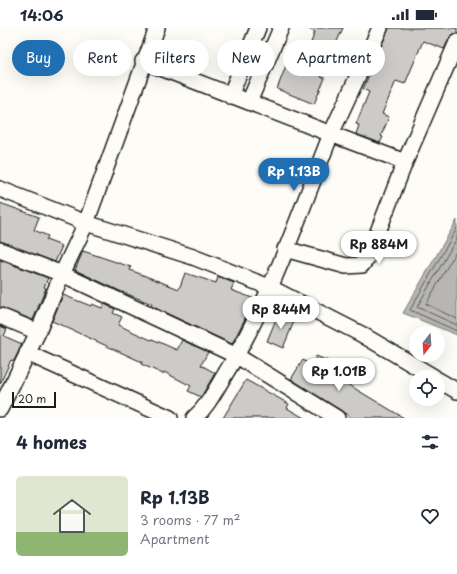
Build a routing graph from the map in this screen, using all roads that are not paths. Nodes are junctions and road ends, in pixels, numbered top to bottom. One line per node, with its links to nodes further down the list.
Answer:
1 (157, 28): 5 (street)
2 (258, 28): 9 (street)
3 (281, 28): 10 (street)
4 (380, 28): 11 (street)
5 (152, 40)
6 (457, 42): 12 (street)
7 (140, 70): 14 (street)
8 (180, 76): 9 (street)
9 (230, 96): 10 (street)
10 (249, 102): 11 (street)
11 (332, 134): 12 (street); 15 (street)
12 (404, 162): 15 (street)
13 (0, 189): 14 (street)
14 (86, 223): 17 (street); 18 (street)
15 (285, 249): 18 (street)
16 (0, 250): 17 (street)
17 (62, 274): 20 (street); 22 (street)
18 (269, 287): 22 (street); 23 (street)
19 (0, 316): 20 (street)
20 (38, 332): 21 (street)
21 (27, 353): 25 (street); 28 (street)
22 (237, 356): 29 (street); 30 (street)
23 (422, 370)
24 (445, 384): 26 (street)
25 (6, 386): 27 (street)
26 (457, 391)
27 (0, 410)
28 (170, 418)
29 (194, 418)
30 (337, 418)

